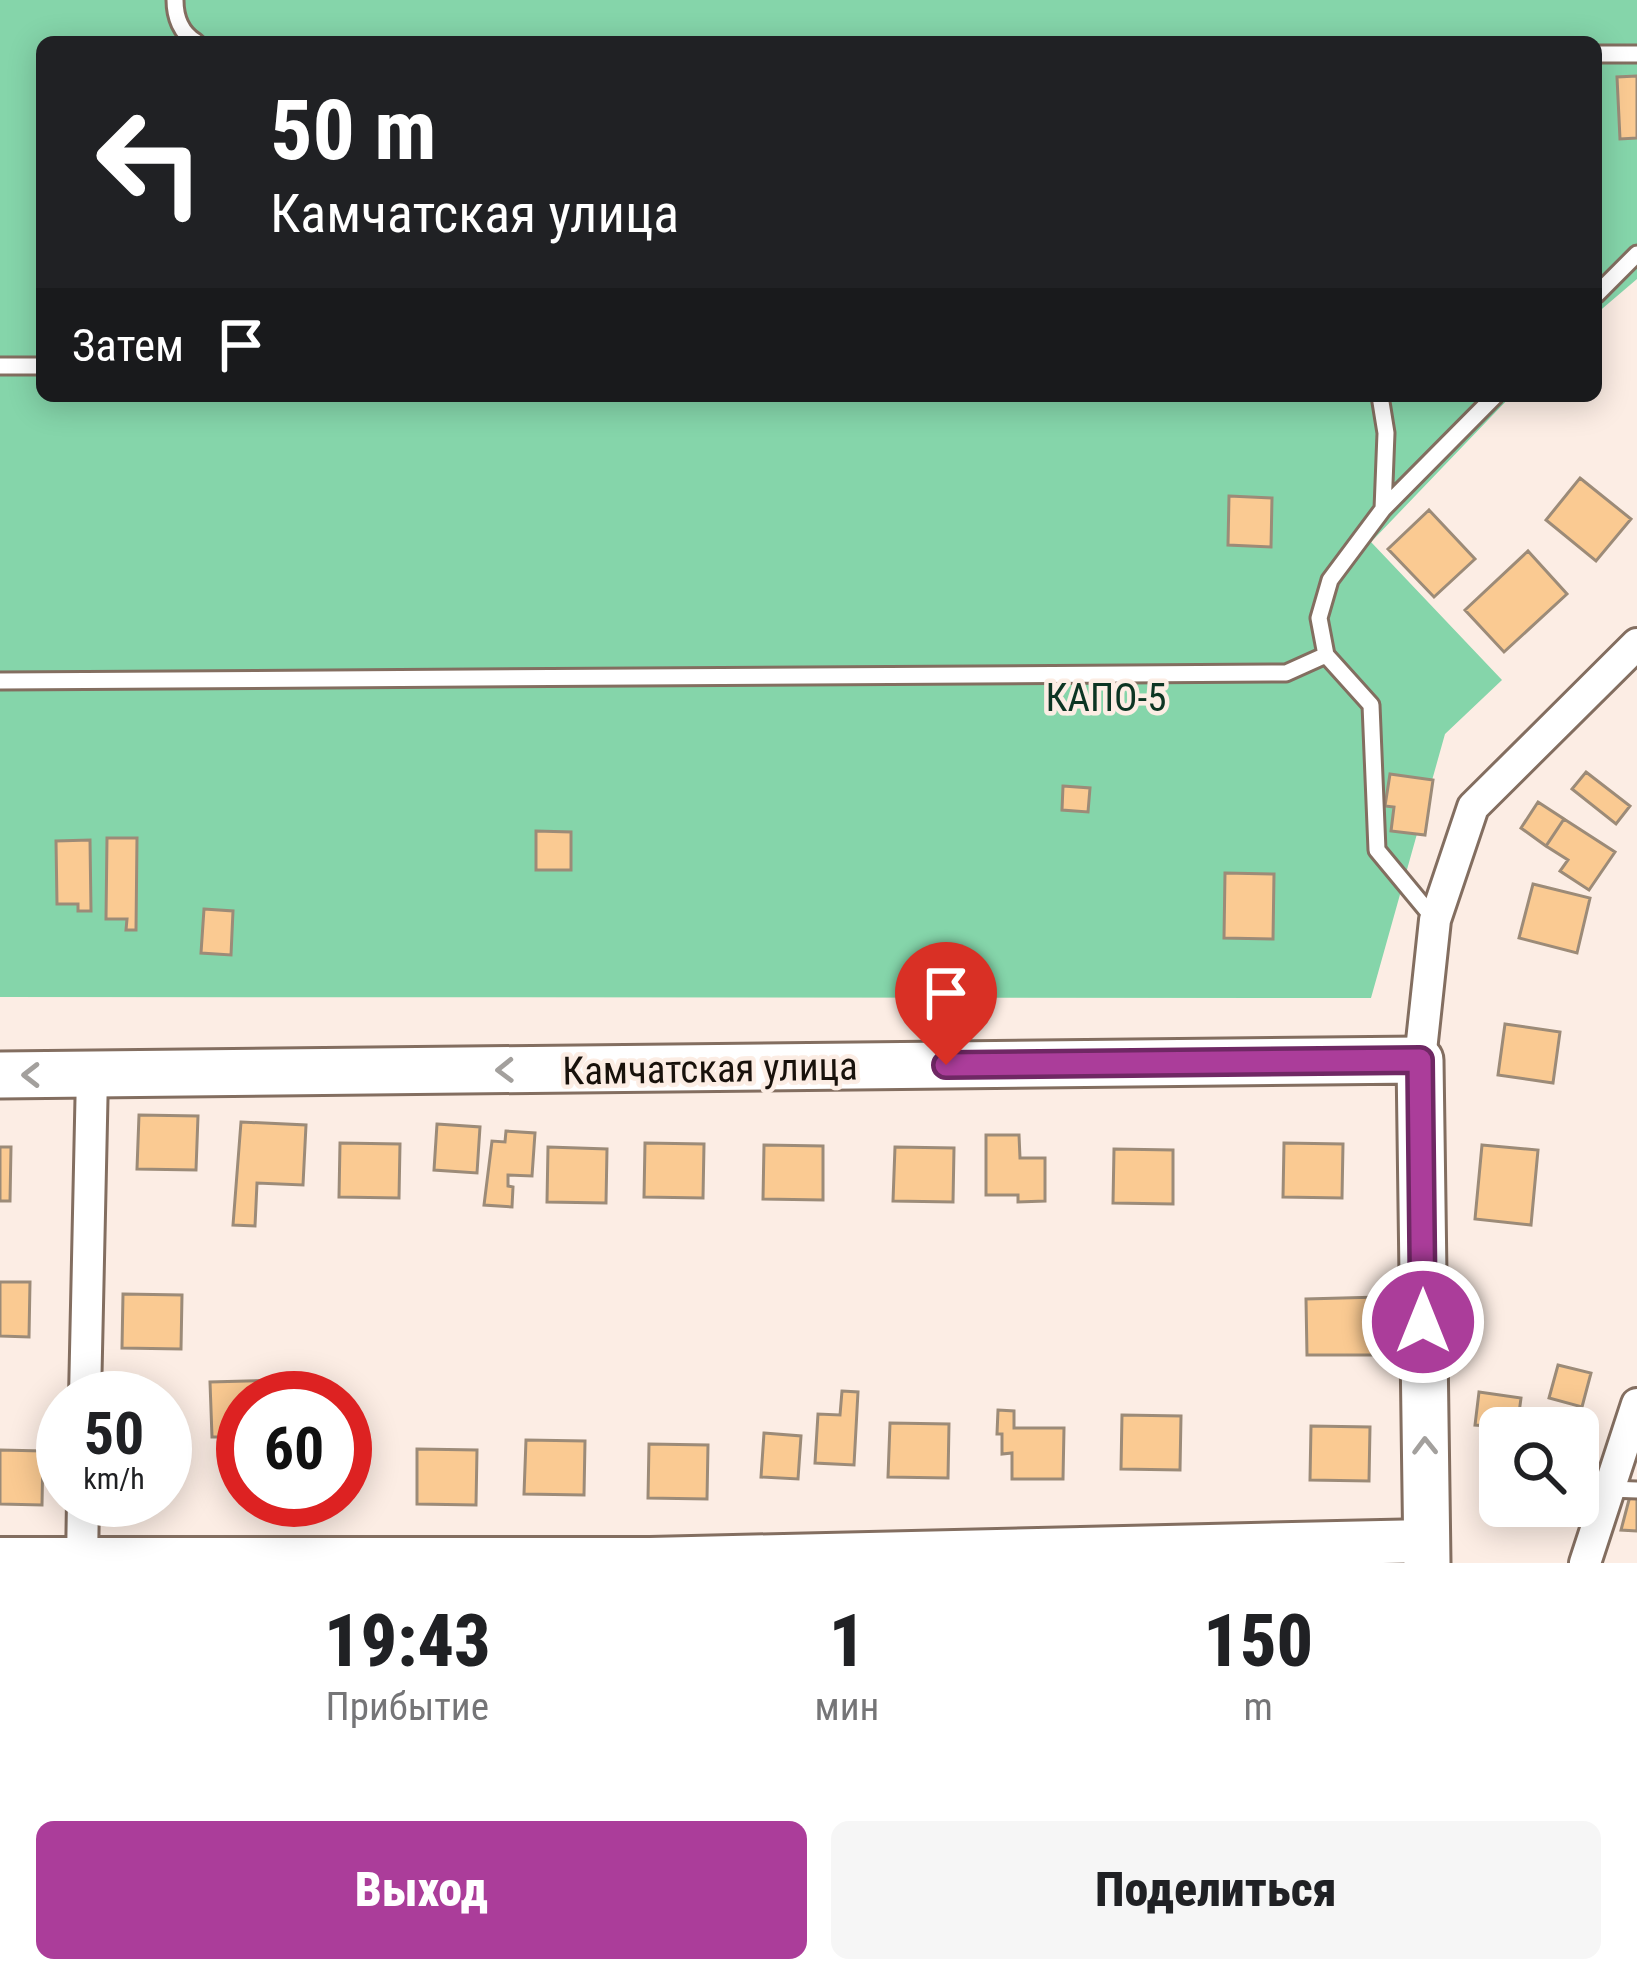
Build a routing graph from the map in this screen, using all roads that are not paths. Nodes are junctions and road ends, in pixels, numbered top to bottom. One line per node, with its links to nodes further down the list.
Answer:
1 (175, 0): 2 (lane)
2 (186, 36)
3 (1602, 54): 4 (lane)
4 (1637, 54)
5 (1637, 254): 6 (lane)
6 (1602, 289)
7 (0, 366): 8 (lane)
8 (36, 366)
9 (1381, 402): 11 (lane)
10 (1489, 402): 11 (lane)
11 (1383, 509): 13 (lane)
12 (1637, 644): 15 (street)
13 (1326, 655): 14 (lane); 15 (lane)
14 (0, 681)
15 (1435, 920): 16 (street)
16 (1420, 1060): 18 (main road, Камчатская улица, one-way to 18); 23 (main road, one-way to 16)
17 (0, 1075): 18 (main road, Камчатская улица, one-way to 17)
18 (92, 1075): 19 (street)
19 (86, 1371)
20 (1637, 1404): 21 (street)
21 (1623, 1489): 27 (street)
22 (83, 1527): 25 (street)
23 (1426, 1552): 26 (main road)
24 (0, 1558): 25 (main road)
25 (82, 1561): 26 (main road)
26 (650, 1561)
27 (1585, 1563)

